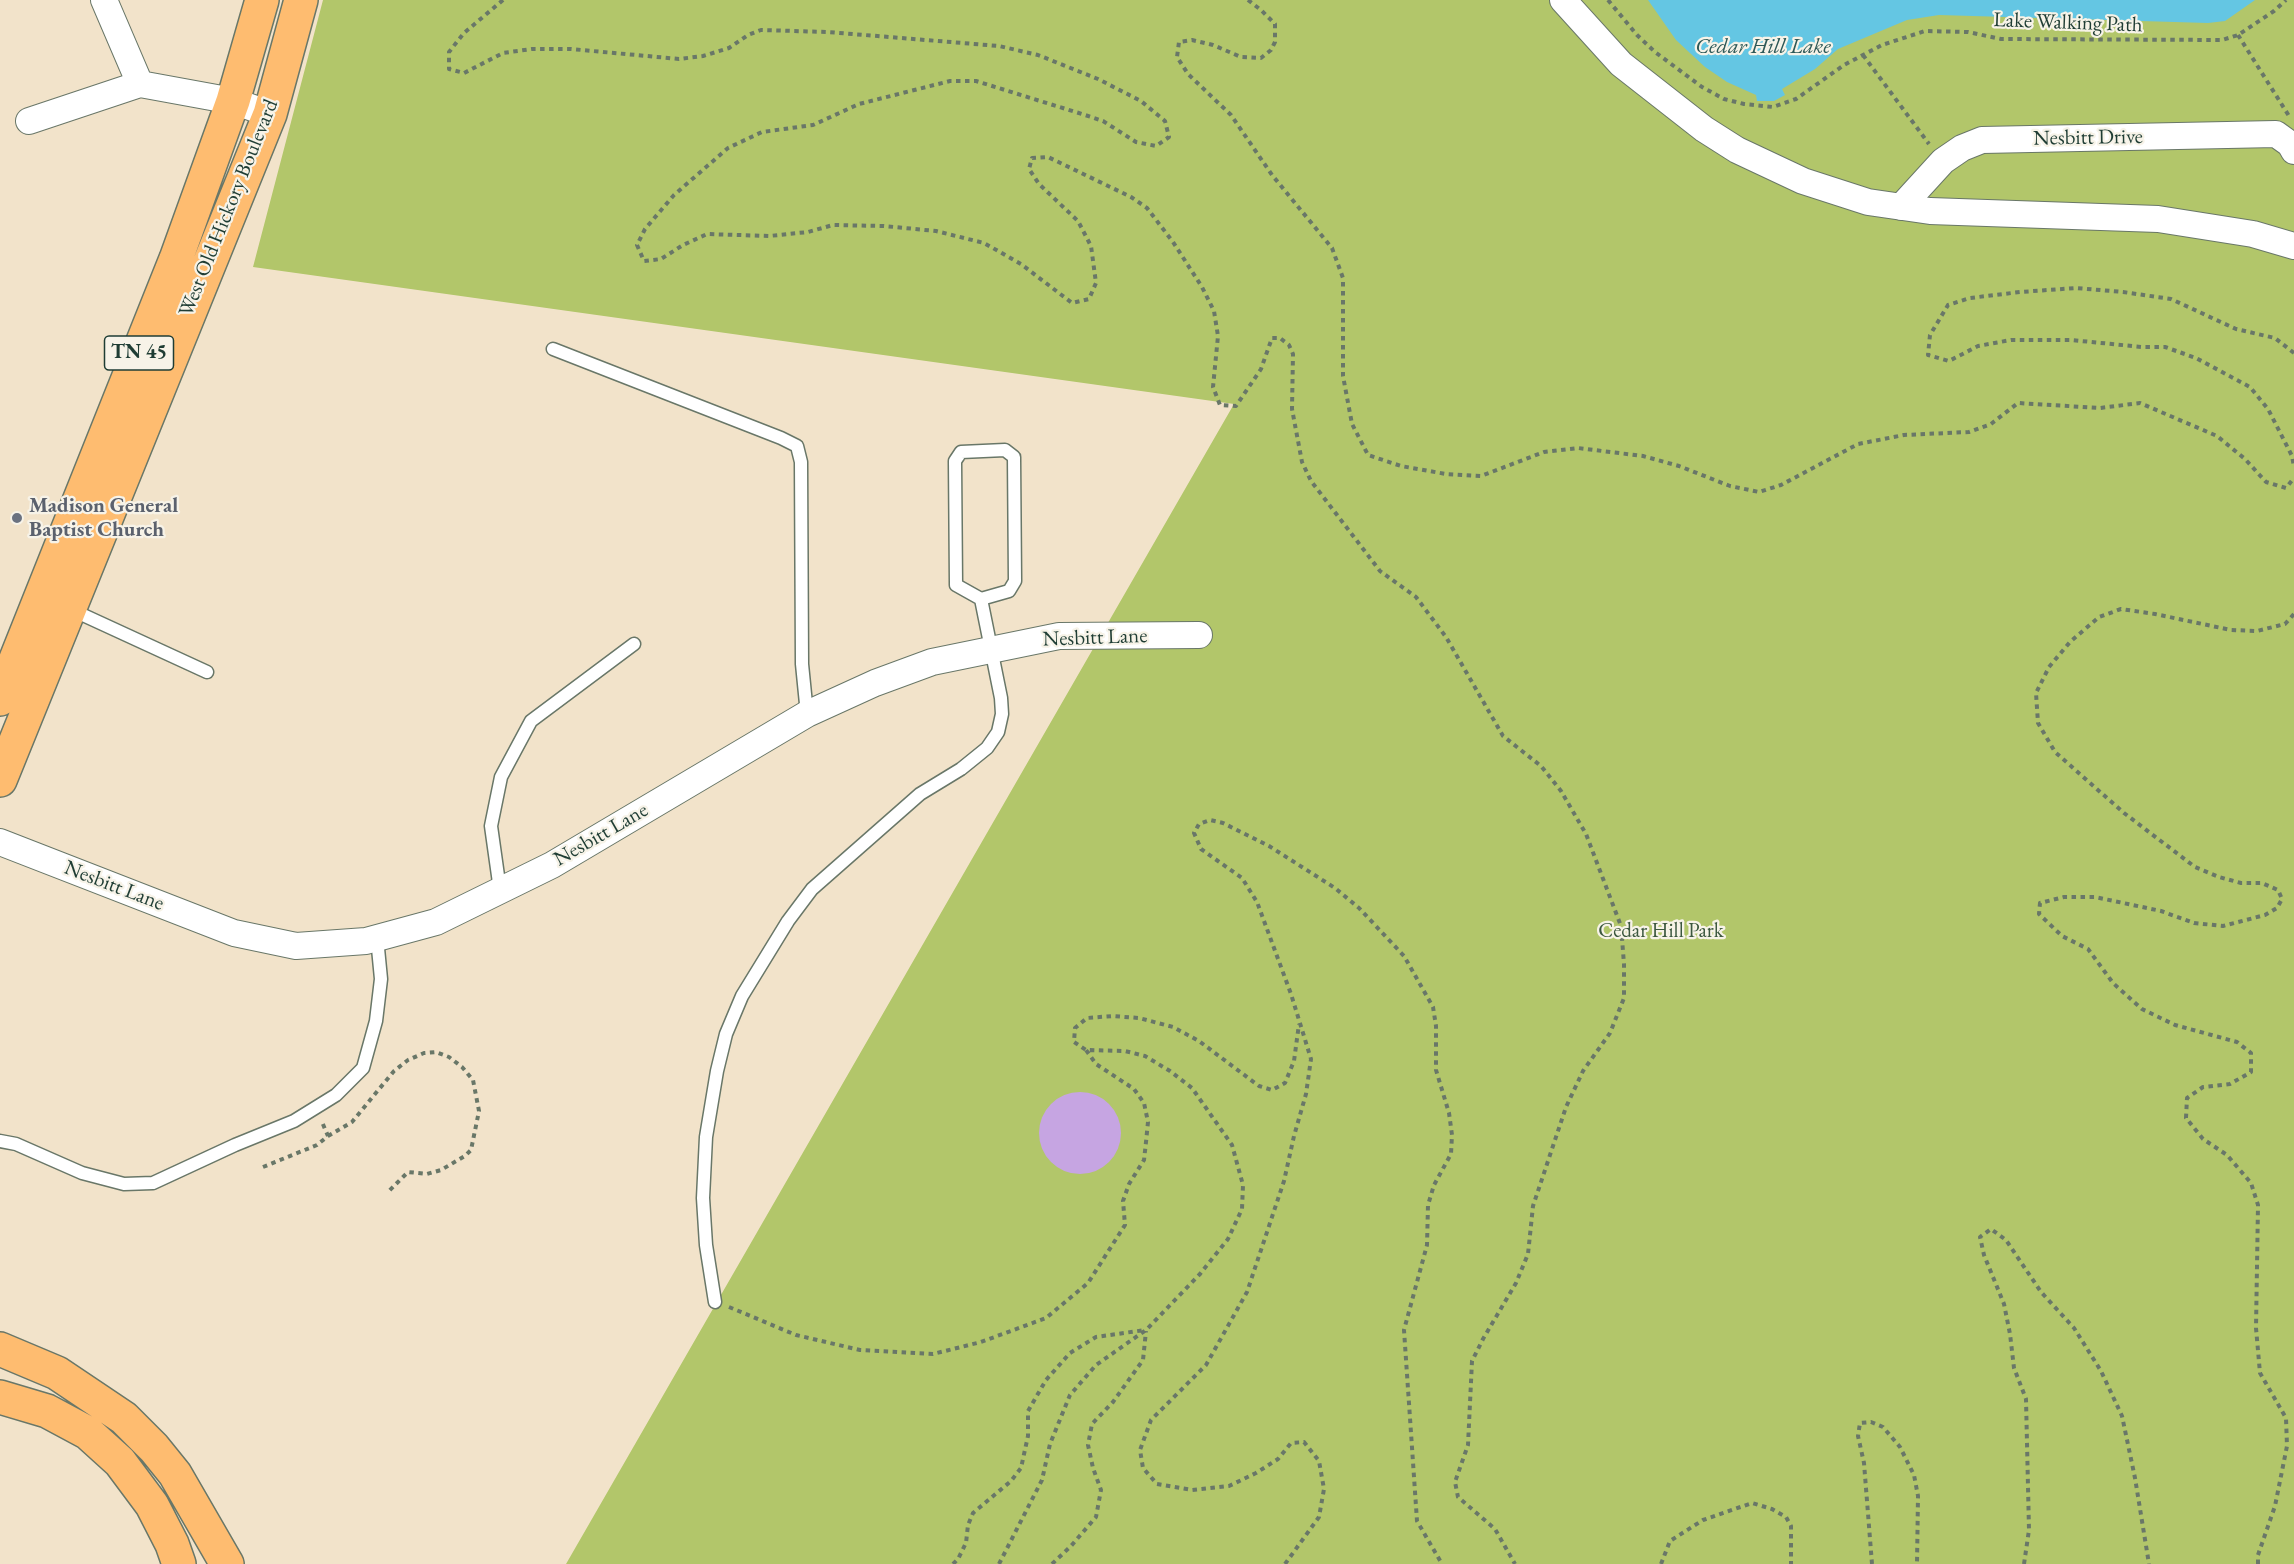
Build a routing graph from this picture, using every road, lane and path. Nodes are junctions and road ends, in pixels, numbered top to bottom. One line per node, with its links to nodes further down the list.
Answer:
1 (104, 0): 12 (street)
2 (262, 0): 13 (main road, West Old Hickory Boulevard / TN 45)
3 (301, 0): 15 (main road, West Old Hickory Boulevard / TN 45)
4 (503, 0): 61 (path)
5 (1248, 0): 27 (path)
6 (1563, 0): 14 (street)
7 (1586, 0): 14 (street)
8 (1608, 0): 11 (path, Lake Walking Path)
9 (2286, 0): 10 (path, Lake Walking Path)
10 (2238, 35): 11 (path, Lake Walking Path); 16 (path)
11 (1863, 55): 19 (path)
12 (140, 84): 13 (street); 17 (street)
13 (233, 101): 15 (street); 22 (main road, West Old Hickory Boulevard / TN 45)
14 (1674, 106): 20 (street)
15 (270, 114): 22 (main road, West Old Hickory Boulevard / TN 45)
16 (2292, 120)
17 (29, 121)
18 (2294, 151): 19 (street, Nesbitt Drive)
19 (1943, 161): 20 (street, Nesbitt Drive)
20 (1901, 207): 21 (street)
21 (2294, 246)
22 (191, 264): 23 (main road, West Old Hickory Boulevard / TN 45)
23 (161, 337): 29 (main road, West Old Hickory Boulevard / TN 45); 35 (main road, West Old Hickory Boulevard / TN 45)
24 (554, 350): 36 (lane)
25 (2294, 353): 26 (path)
26 (2294, 467)
27 (2294, 478)
28 (981, 598): 28 (lane); 33 (lane)
29 (69, 609): 34 (lane); 37 (main road, West Old Hickory Boulevard / TN 45)
30 (2294, 614): 68 (path)
31 (1199, 635): 33 (street, Nesbitt Lane)
32 (634, 644): 39 (lane)
33 (990, 648): 36 (street, Nesbitt Lane); 48 (lane)
34 (207, 672)
35 (0, 699)
36 (807, 714): 39 (street, Nesbitt Lane)
37 (0, 780)
38 (0, 842): 40 (street, Nesbitt Lane)
39 (500, 890): 40 (street, Nesbitt Lane)
40 (377, 938): 43 (lane)
41 (1300, 1020): 42 (path); 59 (path); 60 (path)
42 (1086, 1050): 48 (path); 49 (path)
43 (315, 1108): 44 (path); 45 (lane)
44 (328, 1136): 46 (path); 47 (path)
45 (0, 1141)
46 (263, 1167)
47 (388, 1192)
48 (715, 1302)
49 (1146, 1330): 56 (path); 57 (path); 58 (path)
50 (0, 1349): 55 (main road)
51 (0, 1391): 53 (main road)
52 (0, 1397): 53 (main road)
53 (47, 1411): 54 (main road)
54 (178, 1564)
55 (227, 1564)
56 (953, 1564)
57 (999, 1564)
58 (1052, 1564)
59 (1285, 1564)
60 (1442, 1564)
61 (1515, 1564)
62 (1661, 1564): 63 (path)
63 (1791, 1564)
64 (1872, 1564): 65 (path)
65 (1917, 1564)
66 (2024, 1564): 67 (path)
67 (2149, 1564)
68 (2258, 1564)

